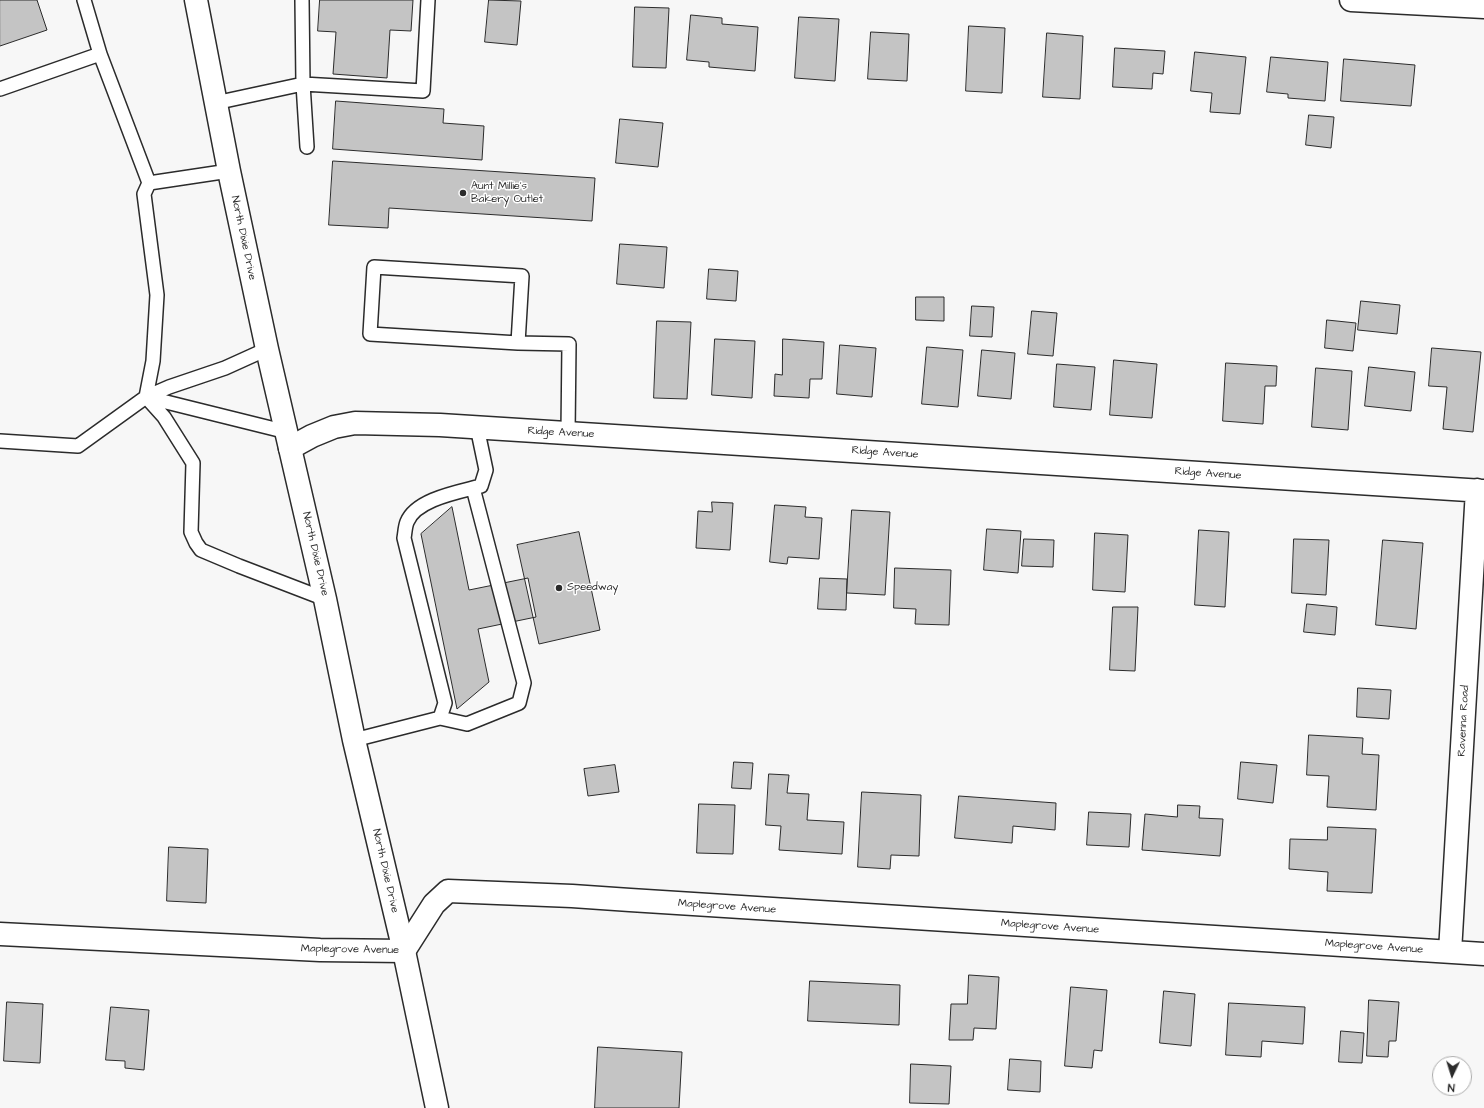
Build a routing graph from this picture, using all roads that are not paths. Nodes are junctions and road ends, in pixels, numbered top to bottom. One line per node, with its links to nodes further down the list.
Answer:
1 (84, 0): 7 (lane)
2 (196, 0): 10 (street, North Dixie Drive)
3 (302, 0): 8 (lane)
4 (428, 0): 8 (lane)
5 (1351, 0): 6 (street)
6 (1484, 7)
7 (100, 54): 9 (lane); 13 (lane)
8 (303, 84): 10 (lane); 11 (lane)
9 (0, 89)
10 (215, 103): 12 (street, North Dixie Drive)
11 (307, 146)
12 (229, 171): 13 (lane); 15 (street, North Dixie Drive)
13 (149, 183): 16 (lane)
14 (518, 343): 14 (lane); 18 (lane)
15 (267, 349): 16 (lane); 19 (street, North Dixie Drive)
16 (146, 397): 19 (lane); 20 (lane); 23 (lane)
17 (477, 427): 18 (street, Ridge Avenue); 19 (street, Ridge Avenue); 21 (lane)
18 (568, 433): 22 (street, Ridge Avenue)
19 (289, 440): 23 (street, North Dixie Drive)
20 (0, 441)
21 (473, 488): 24 (lane); 24 (lane)
22 (1481, 491): 28 (street, Ravenna Road)
23 (325, 600): 25 (street, North Dixie Drive)
24 (440, 718): 25 (lane)
25 (354, 740): 27 (street, North Dixie Drive)
26 (0, 934): 27 (street, Maplegrove Avenue)
27 (404, 951): 28 (street, Maplegrove Avenue); 30 (street, North Dixie Drive)
28 (1450, 952): 29 (street, Maplegrove Avenue)
29 (1484, 954)
30 (437, 1108)

